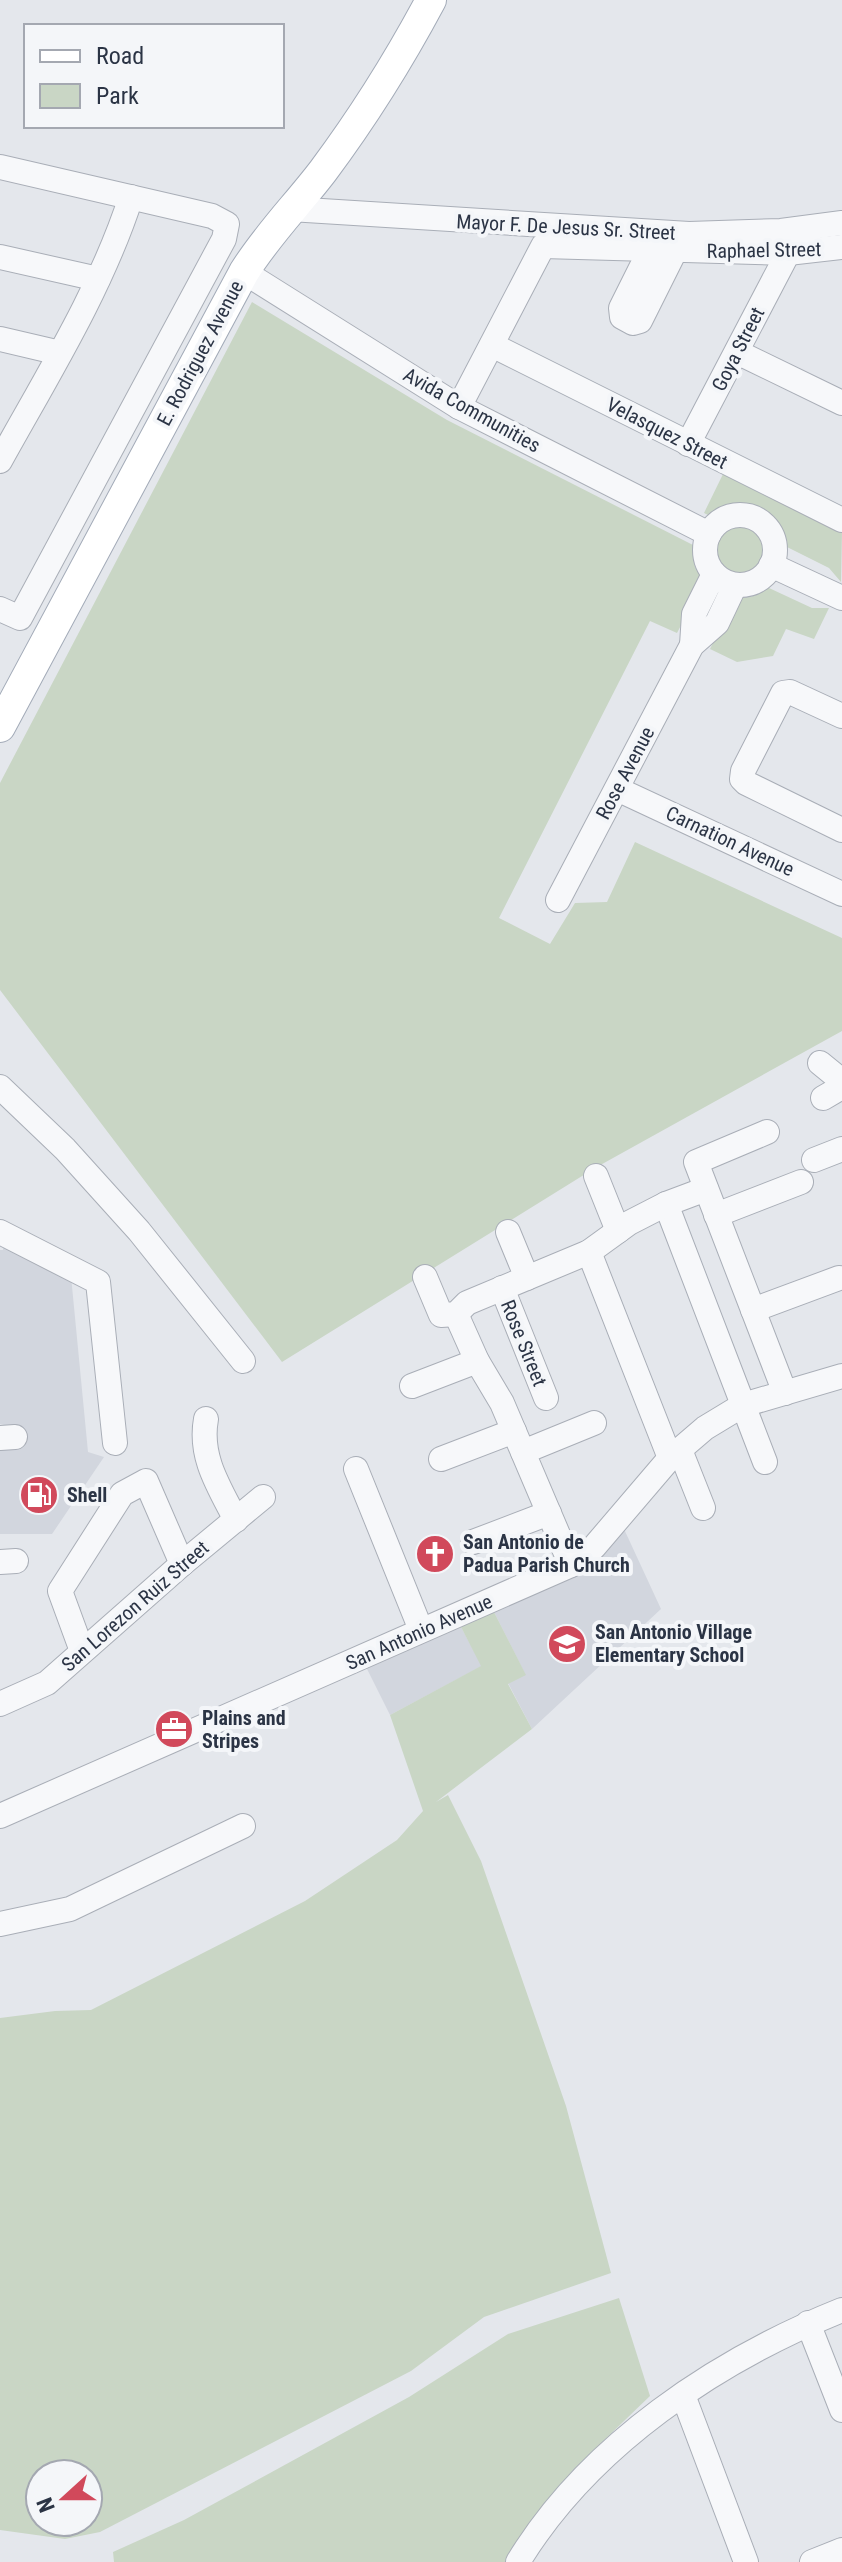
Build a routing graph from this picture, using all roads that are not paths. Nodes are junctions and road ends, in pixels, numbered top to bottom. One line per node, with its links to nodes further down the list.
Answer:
1 (431, 0): 4 (main road, E. Rodriguez Avenue)
2 (0, 167): 3 (street)
3 (131, 197): 12 (street); 26 (street)
4 (290, 209): 5 (street, Mayor F. De Jesus Sr. Street); 11 (main road, E. Rodriguez Avenue)
5 (842, 223)
6 (842, 247): 9 (street, Raphael Street)
7 (650, 250): 8 (street, Raphael Street); 8 (street); 14 (street, Raphael Street)
8 (675, 251): 9 (street, Raphael Street)
9 (788, 253): 15 (street, Goya Street)
10 (0, 257): 12 (street)
11 (244, 272): 18 (street, Avida Communities); 27 (main road, E. Rodriguez Avenue)
12 (98, 279): 16 (street)
13 (0, 339): 16 (street)
14 (492, 345): 18 (street); 19 (street, Velasquez Street)
15 (737, 352): 17 (street); 19 (street, Goya Street)
16 (60, 353): 20 (street)
17 (842, 403)
18 (459, 407): 22 (street, Avida Communities)
19 (688, 444): 21 (street, Velasquez Street)
20 (0, 461)
21 (842, 520)
22 (709, 534): 23 (street); 24 (street)
23 (771, 565): 24 (street); 25 (street)
24 (725, 579): 29 (street, Rose Avenue)
25 (842, 598)
26 (0, 609)
27 (5, 708)
28 (842, 716): 30 (street)
29 (617, 789): 31 (street, Carnation Avenue); 32 (street, Rose Avenue)
30 (842, 830)
31 (842, 894)
32 (558, 900)
33 (820, 1063): 35 (street)
34 (0, 1087): 54 (street)
35 (836, 1088)
36 (767, 1132): 41 (street)
37 (842, 1149): 38 (street)
38 (814, 1160)
39 (596, 1176): 44 (street)
40 (801, 1182): 43 (street)
41 (706, 1189): 42 (street); 43 (street)
42 (666, 1204): 44 (street); 60 (street)
43 (716, 1215): 52 (street)
44 (618, 1231): 47 (street)
45 (0, 1232): 64 (street)
46 (508, 1232): 49 (street)
47 (589, 1252): 49 (street); 65 (street)
48 (425, 1277): 53 (street)
49 (527, 1278): 51 (street)
50 (839, 1278): 52 (street)
51 (502, 1288): 53 (street); 59 (street, Rose Street)
52 (753, 1310): 58 (street)
53 (456, 1314): 55 (street)
54 (243, 1361)
55 (477, 1361): 57 (street); 63 (street)
56 (842, 1376): 58 (street, San Antonio Avenue)
57 (412, 1386)
58 (785, 1393): 60 (street, San Antonio Avenue)
59 (546, 1398)
60 (743, 1405): 65 (street, San Antonio Avenue); 67 (street)
61 (206, 1419): 72 (street)
62 (594, 1423): 63 (street)
63 (519, 1442): 66 (street); 71 (street)
64 (115, 1443)
65 (675, 1454): 70 (street); 75 (street, San Antonio Avenue)
66 (441, 1459)
67 (765, 1462)
68 (356, 1469): 76 (street)
69 (263, 1497): 72 (street, San Lorezon Ruiz Street)
70 (703, 1508)
71 (549, 1513): 73 (street); 75 (street)
72 (236, 1520): 74 (street, San Lorezon Ruiz Street)
73 (473, 1542)
74 (182, 1564): 77 (street, San Lorezon Ruiz Street); 77 (street)
75 (571, 1565): 76 (street, San Antonio Avenue)
76 (421, 1630): 79 (street, San Antonio Avenue)
77 (82, 1651): 78 (street, San Lorezon Ruiz Street)
78 (0, 1704)
79 (0, 1816)
80 (243, 1826): 81 (street)
81 (0, 1924)
82 (842, 2310): 83 (street)
83 (808, 2323): 84 (street); 85 (street)
84 (683, 2395): 87 (street); 88 (street)
85 (842, 2410)
86 (842, 2550): 89 (street)
87 (518, 2562)
88 (746, 2562)
89 (812, 2562)

